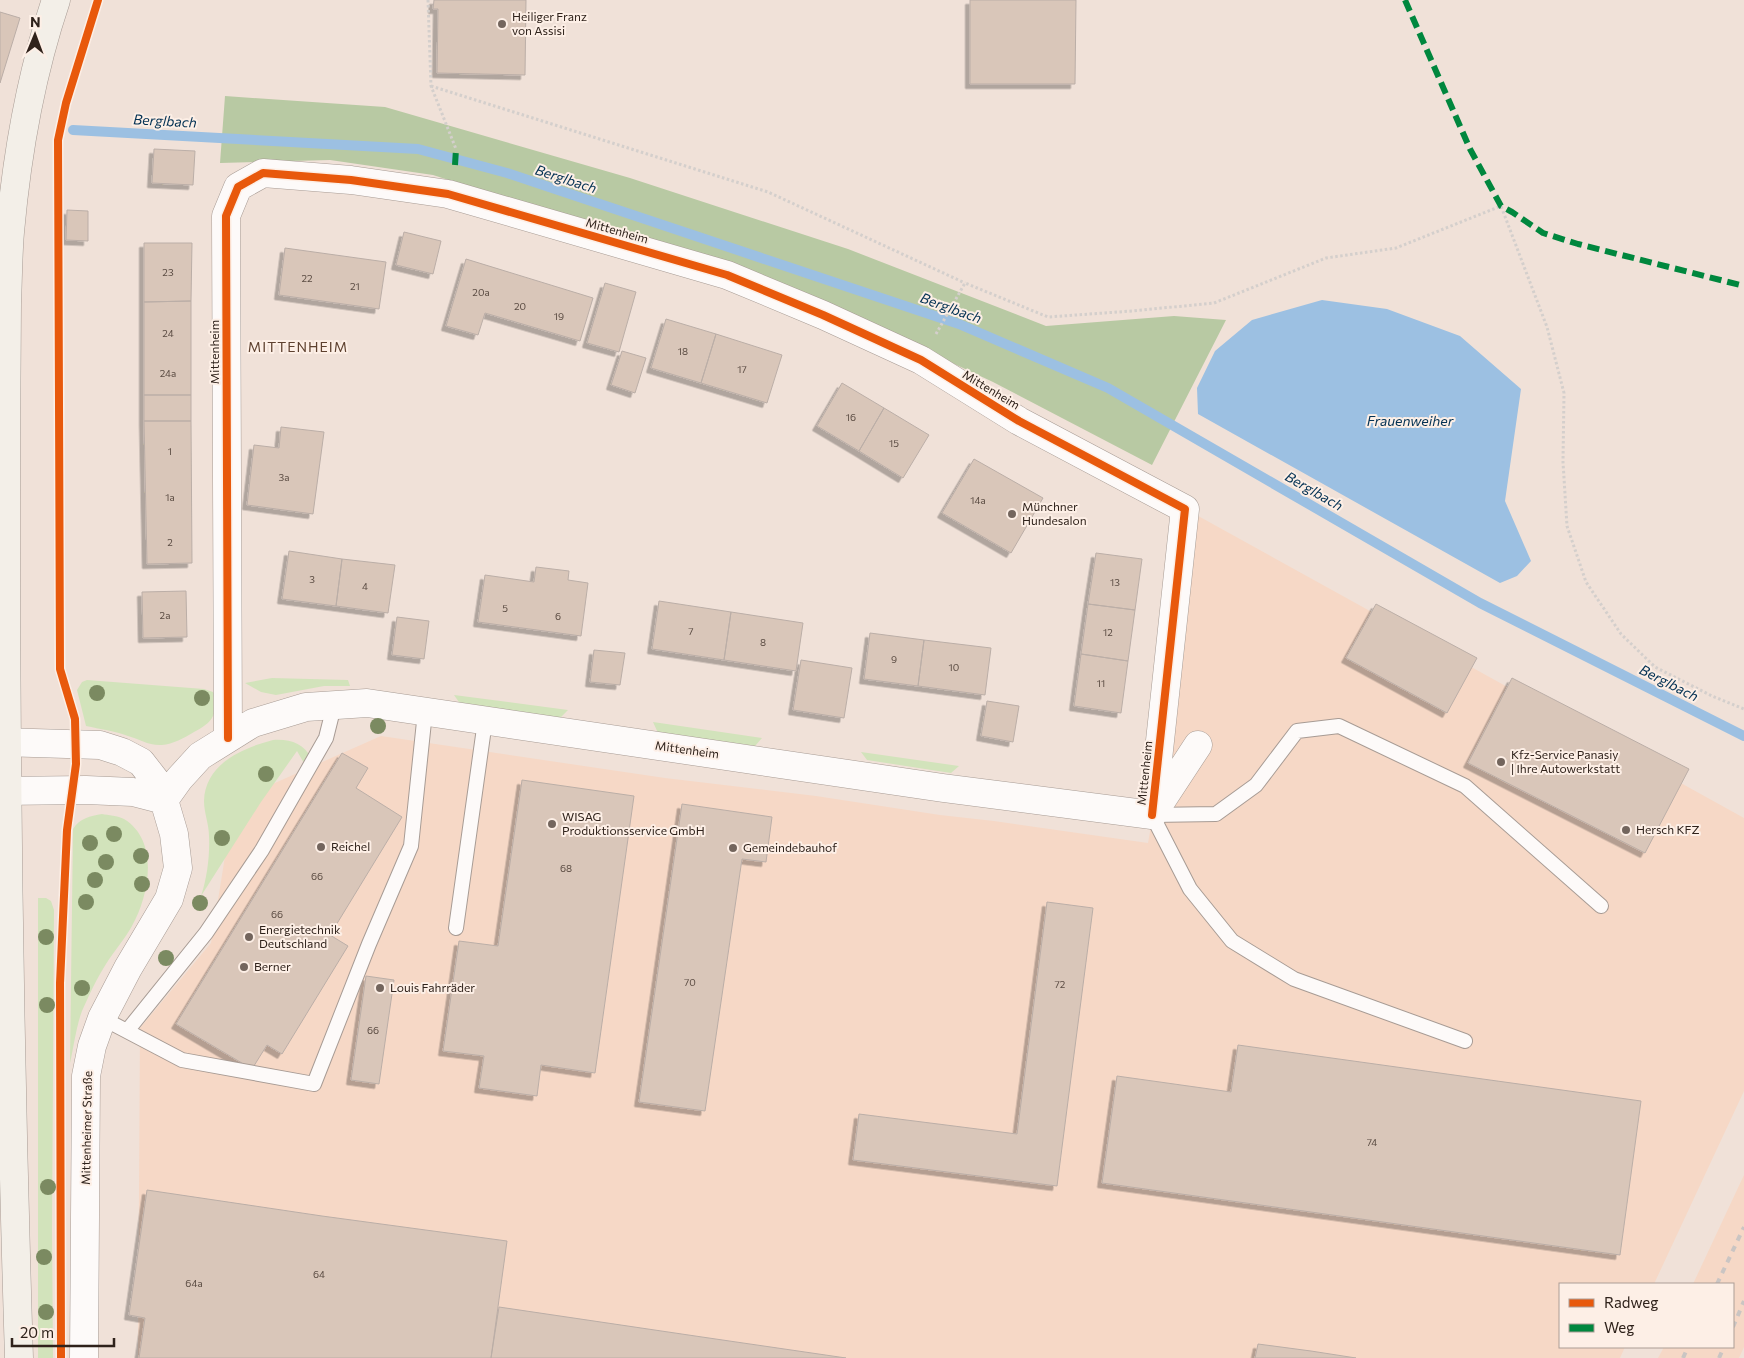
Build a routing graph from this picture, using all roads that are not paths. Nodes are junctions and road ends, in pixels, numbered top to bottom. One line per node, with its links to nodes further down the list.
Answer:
1 (56, 0): 6 (main road)
2 (334, 706): 3 (street, Mittenheim); 5 (street, Mittenheim); 14 (lane)
3 (425, 712): 4 (street, Mittenheim); 14 (lane)
4 (485, 721): 10 (street, Mittenheim); 12 (lane)
5 (228, 738): 9 (street, Mittenheim); 10 (street, Mittenheim)
6 (4, 742): 8 (main road); 9 (street, Mittenheimer Straße)
7 (1198, 745): 10 (street, Mittenheim)
8 (4, 791): 9 (street); 16 (main road)
9 (164, 800): 13 (street, Mittenheimer Straße)
10 (1152, 815): 11 (lane); 15 (lane)
11 (1601, 906)
12 (456, 928)
13 (102, 1018): 14 (lane); 17 (street, Mittenheimer Straße)
14 (126, 1031)
15 (1465, 1041)
16 (19, 1358)
17 (84, 1358)

